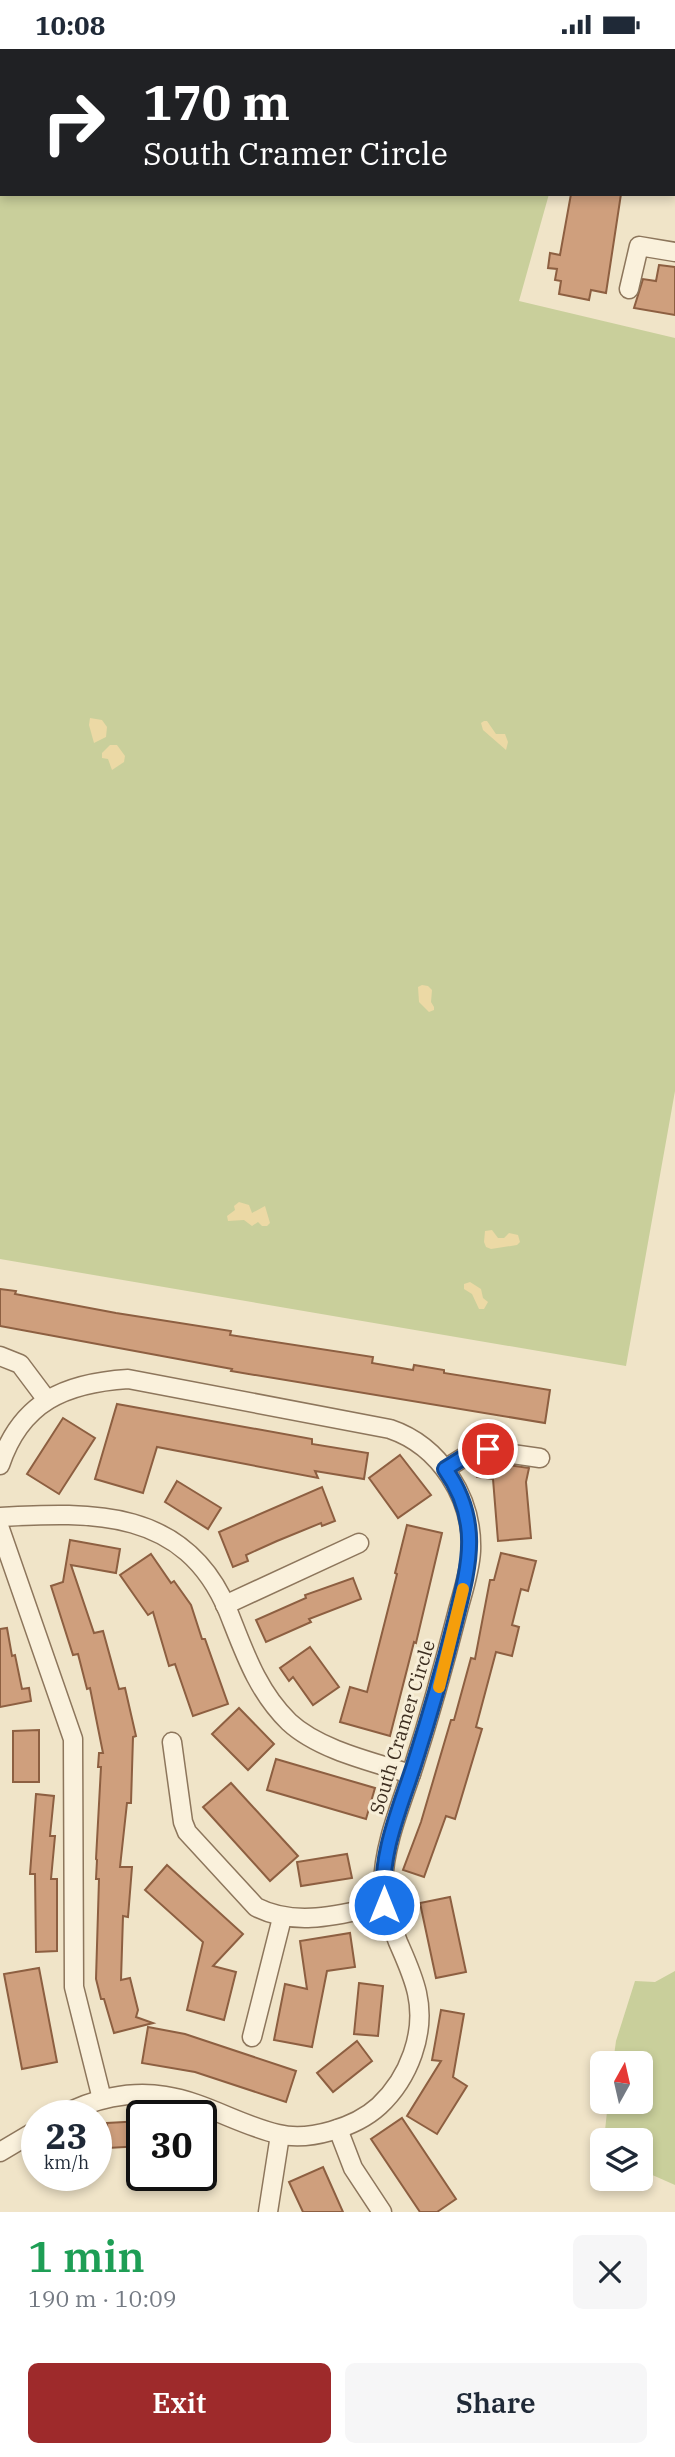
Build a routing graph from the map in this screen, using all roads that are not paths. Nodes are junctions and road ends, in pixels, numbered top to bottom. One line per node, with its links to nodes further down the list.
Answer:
1 (675, 252): 2 (street)
2 (629, 289)
3 (0, 1356): 4 (street)
4 (47, 1400): 6 (street, South Cramer Circle); 7 (street, South Cramer Circle)
5 (540, 1458): 7 (street)
6 (0, 1465)
7 (445, 1469): 13 (street, South Cramer Circle)
8 (0, 1517): 11 (street)
9 (0, 1529): 17 (street)
10 (359, 1543): 11 (street)
11 (225, 1605): 13 (street)
12 (172, 1742): 15 (street)
13 (411, 1774): 14 (street, South Cramer Circle)
14 (384, 1905): 15 (street); 18 (street, South Cramer Circle)
15 (282, 1917): 16 (street)
16 (252, 2037)
17 (102, 2099): 19 (street, South Cramer Circle)
18 (338, 2129): 19 (street, South Cramer Circle); 23 (street)
19 (280, 2135): 22 (street)
20 (21, 2140): 21 (street)
21 (0, 2153)
22 (268, 2212)
23 (382, 2212)

